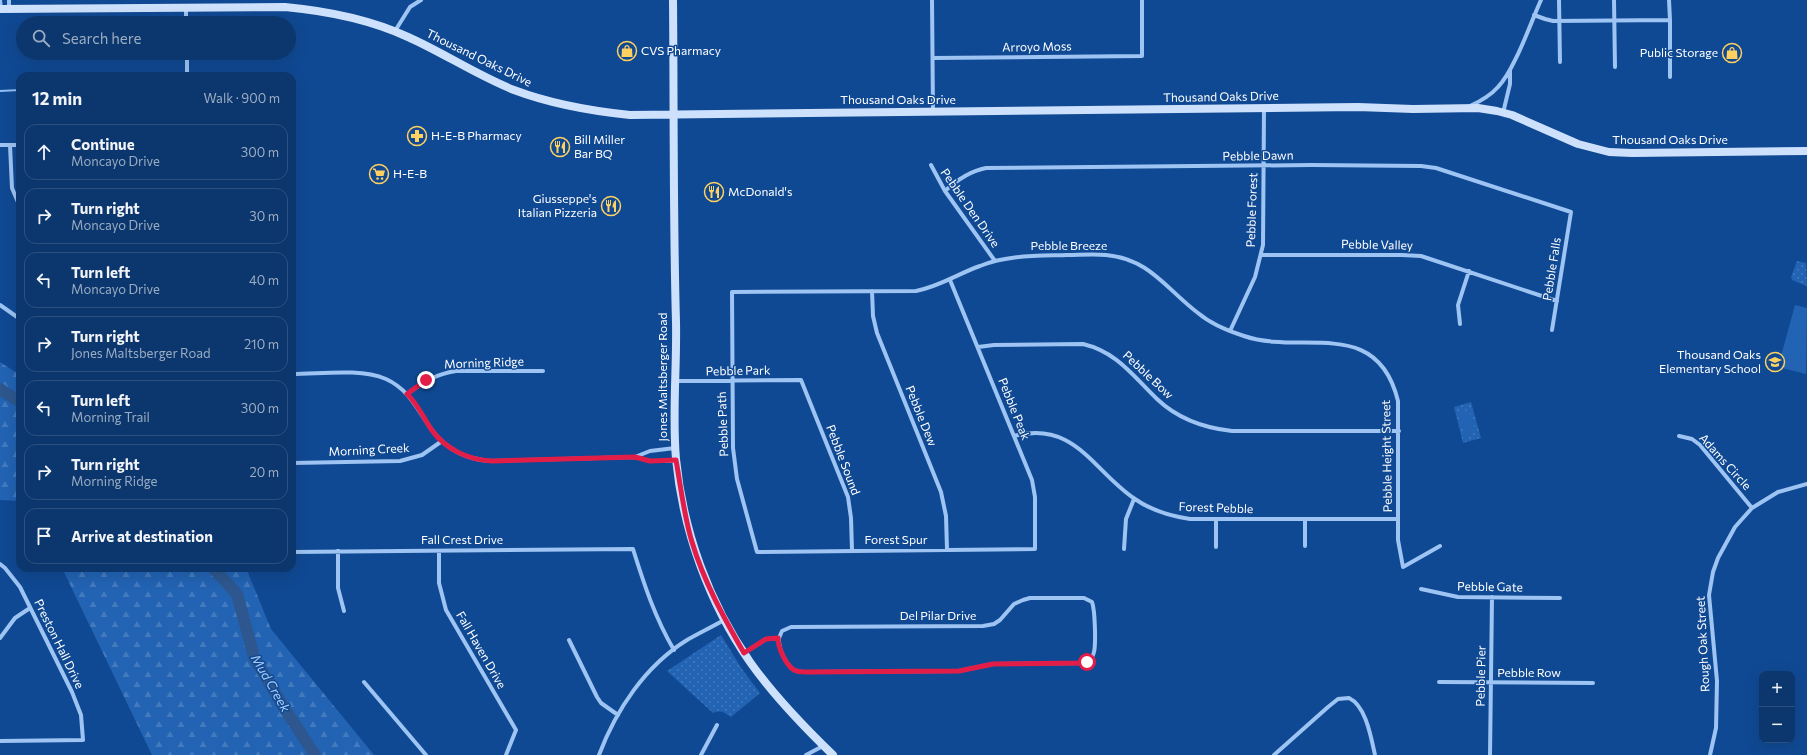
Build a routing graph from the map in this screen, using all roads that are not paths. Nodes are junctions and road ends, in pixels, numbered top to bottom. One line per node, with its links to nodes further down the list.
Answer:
1 (0, 0): 13 (street)
2 (9, 0): 12 (street)
3 (421, 0): 19 (street)
4 (673, 0): 31 (main road, Jones Maltsberger Road)
5 (932, 0): 20 (street)
6 (1142, 0): 20 (street, Arroyo Moss)
7 (1541, 0): 14 (street)
8 (1559, 0): 16 (street)
9 (1614, 0): 17 (street)
10 (1669, 0): 18 (street)
11 (186, 8): 12 (main road, Thousand Oaks Drive); 15 (street); 19 (main road, Thousand Oaks Drive)
12 (9, 9): 13 (main road, Thousand Oaks Drive)
13 (0, 10)
14 (1534, 15): 16 (street); 24 (street)
15 (186, 16)
16 (1558, 20): 17 (street); 22 (street)
17 (1614, 20): 18 (street); 23 (street)
18 (1670, 20): 26 (street)
19 (395, 31): 31 (main road, Thousand Oaks Drive)
20 (932, 58): 29 (street)
21 (186, 60): 25 (street)
22 (1560, 62)
23 (1615, 67)
24 (1510, 69): 28 (street); 30 (street)
25 (187, 72)
26 (1670, 77)
27 (1264, 108): 28 (main road, Thousand Oaks Drive); 29 (main road, Thousand Oaks Drive); 37 (street, Pebble Forest)
28 (1464, 109): 30 (main road, Thousand Oaks Drive)
29 (933, 112): 31 (main road, Thousand Oaks Drive)
30 (1504, 113): 35 (main road, Thousand Oaks Drive)
31 (673, 114): 58 (main road, Jones Maltsberger Road)
32 (0, 145): 33 (street)
33 (10, 145): 34 (street); 39 (street)
34 (16, 145)
35 (1807, 151)
36 (931, 165): 38 (street, Pebble Den Drive)
37 (1263, 166): 38 (street, Pebble Dawn); 40 (street, Pebble Dawn); 41 (street, Pebble Forest)
38 (944, 191): 42 (street, Pebble Den Drive)
39 (16, 198)
40 (1571, 212): 47 (street, Pebble Falls)
41 (1261, 255): 43 (street, Pebble Valley); 52 (street, Pebble Forest)
42 (995, 261): 44 (street, Pebble Breeze); 52 (street, Pebble Breeze)
43 (1469, 271): 47 (street, Pebble Valley); 50 (street)
44 (950, 280): 45 (street, Pebble Breeze); 53 (street, Pebble Peak)
45 (872, 291): 46 (street, Pebble Breeze); 81 (street, Pebble Dew)
46 (732, 292): 59 (street, Pebble Path)
47 (1557, 301): 51 (street, Pebble Falls)
48 (0, 306): 49 (street)
49 (16, 316)
50 (1460, 324)
51 (1552, 330)
52 (1230, 331): 54 (street, Pebble Breeze)
53 (978, 347): 61 (street, Pebble Bow); 62 (street, Pebble Peak)
54 (1381, 366): 61 (street, Pebble Height Street)
55 (543, 371): 60 (street, Morning Ridge)
56 (296, 374): 60 (street)
57 (801, 380): 59 (street, Pebble Park); 80 (street, Pebble Sound)
58 (674, 381): 59 (street, Pebble Park); 65 (main road, Jones Maltsberger Road)
59 (732, 381): 85 (street, Pebble Path)
60 (407, 394): 64 (street)
61 (1399, 431): 74 (street, Pebble Height Street)
62 (1014, 436): 70 (street, Forest Pebble); 78 (street, Pebble Peak)
63 (1679, 436): 71 (street, Adams Circle)
64 (442, 441): 66 (street); 68 (street, Morning Creek)
65 (676, 448): 66 (street); 67 (main road, Jones Maltsberger Road)
66 (635, 457): 67 (street)
67 (676, 460): 92 (main road, Jones Maltsberger Road)
68 (296, 463)
69 (1807, 484): 71 (street, Rough Oak Street)
70 (1134, 499): 72 (street, Forest Pebble); 79 (street)
71 (1752, 508): 115 (street, Rough Oak Street)
72 (1216, 519): 73 (street, Forest Pebble); 77 (street)
73 (1305, 519): 74 (street, Forest Pebble); 75 (street)
74 (1398, 519): 76 (street, Pebble Height Street)
75 (1305, 546)
76 (1440, 546)
77 (1216, 547)
78 (1035, 549): 81 (street, Forest Spur)
79 (1124, 549)
80 (852, 550): 81 (street, Forest Spur); 85 (street, Forest Spur)
81 (946, 550)
82 (338, 551): 83 (street, Fall Crest Drive); 84 (street, Fall Crest Drive); 91 (street)
83 (439, 551): 96 (street, Fall Crest Drive); 107 (street, Fall Haven Drive)
84 (296, 552)
85 (757, 552)
86 (0, 564): 90 (street, Preston Hall Drive)
87 (1421, 589): 88 (street, Pebble Gate)
88 (1492, 597): 89 (street, Pebble Gate); 100 (street, Pebble Pier)
89 (1560, 598)
90 (30, 608): 93 (street); 104 (street, Preston Hall Drive)
91 (344, 612)
92 (725, 619): 96 (street); 97 (main road, Jones Maltsberger Road)
93 (0, 638)
94 (778, 638): 94 (street, Del Pilar Drive); 97 (street)
95 (569, 640): 102 (street)
96 (674, 650): 102 (street)
97 (744, 653): 105 (main road, Jones Maltsberger Road)
98 (364, 682): 106 (street)
99 (1440, 682): 100 (street, Pebble Row)
100 (1490, 682): 101 (street, Pebble Row); 114 (street, Pebble Pier)
101 (1593, 683)
102 (618, 715): 108 (street)
103 (717, 725): 109 (street)
104 (0, 741)
105 (823, 746): 110 (street); 111 (main road, Jones Maltsberger Road)
106 (426, 755)
107 (506, 755)
108 (599, 755)
109 (701, 755)
110 (806, 755)
111 (833, 755)
112 (1274, 755): 113 (street)
113 (1375, 755)
114 (1490, 755)
115 (1710, 755)

